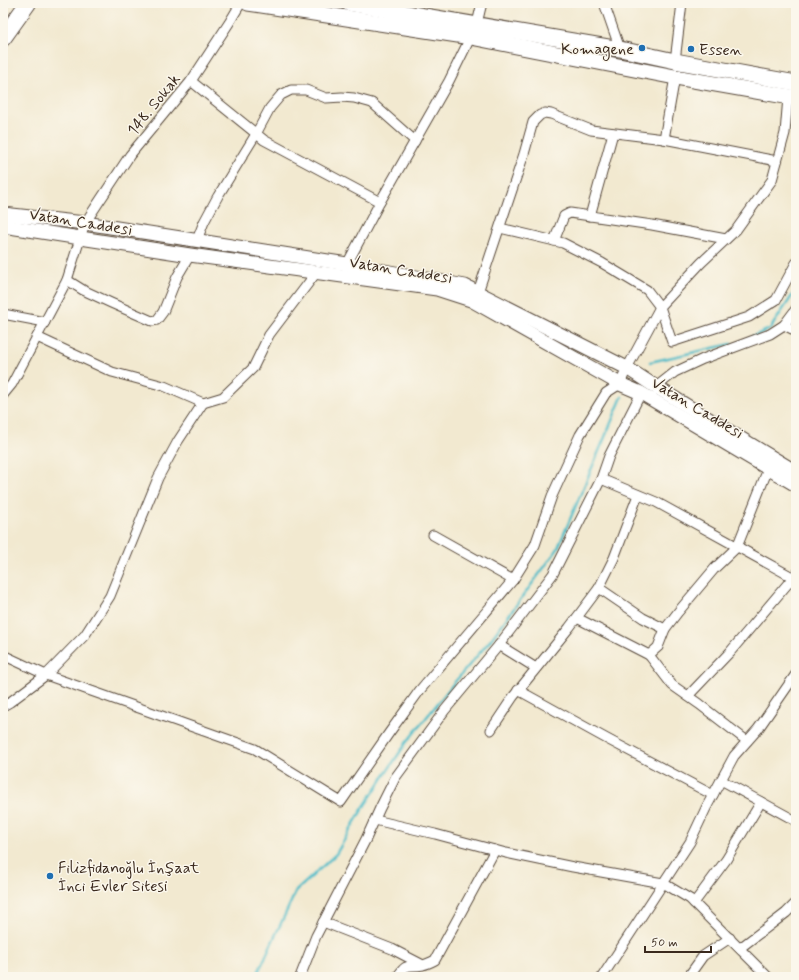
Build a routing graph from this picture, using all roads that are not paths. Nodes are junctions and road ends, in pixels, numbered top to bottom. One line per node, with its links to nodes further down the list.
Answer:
1 (241, 3): 14 (street, 148. Sokak)
2 (248, 3): 9 (main road)
3 (348, 3): 8 (main road)
4 (482, 3): 9 (street)
5 (604, 3): 11 (street)
6 (682, 3): 12 (street)
7 (28, 5): 10 (highway)
8 (375, 5): 9 (main road)
9 (474, 31): 11 (main road); 13 (main road); 20 (street)
10 (3, 38)
11 (620, 50): 12 (main road)
12 (675, 61): 15 (main road)
13 (675, 77): 16 (main road); 19 (street)
14 (191, 81): 18 (street); 25 (street, 148. Sokak)
15 (796, 83)
16 (792, 98): 21 (street)
17 (613, 133): 19 (street); 24 (street); 27 (street)
18 (256, 134): 20 (street); 22 (street); 30 (street)
19 (664, 139): 21 (street)
20 (415, 141): 22 (street)
21 (777, 161): 29 (street)
22 (380, 202): 34 (street)
23 (3, 214): 25 (main road, Vatan Caddesi)
24 (590, 216): 29 (street); 31 (street)
25 (85, 223): 28 (street, 148. Sokak); 30 (main road, Vatan Caddesi)
26 (3, 226): 28 (main road, Vatan Caddesi)
27 (500, 228): 31 (street); 37 (street)
28 (80, 238): 32 (main road, Vatan Caddesi); 36 (street, 148. Sokak)
29 (726, 239): 38 (street)
30 (197, 240): 34 (main road, Vatan Caddesi)
31 (554, 241): 38 (street)
32 (190, 255): 35 (main road, Vatan Caddesi); 36 (street)
33 (796, 263): 38 (street)
34 (347, 264): 37 (main road, Vatan Caddesi)
35 (316, 273): 46 (main road, Vatan Caddesi); 50 (street)
36 (67, 280): 41 (street, 148. Sokak)
37 (478, 292): 45 (main road, Vatan Caddesi)
38 (660, 307): 45 (street)
39 (796, 309): 42 (street)
40 (3, 314): 41 (street)
41 (45, 322): 44 (street, 148. Sokak)
42 (784, 325): 43 (street); 47 (street)
43 (796, 331)
44 (37, 337): 49 (street, 148. Sokak); 50 (street)
45 (627, 368): 46 (street); 47 (main road, Vatan Caddesi)
46 (620, 384): 48 (main road, Vatan Caddesi); 59 (street)
47 (656, 388): 52 (main road, Vatan Caddesi)
48 (642, 393): 51 (main road, Vatan Caddesi); 53 (street)
49 (3, 395)
50 (203, 403): 67 (street)
51 (768, 469): 54 (main road, Vatan Caddesi); 57 (street)
52 (796, 472)
53 (601, 479): 55 (street); 63 (street)
54 (796, 486)
55 (638, 495): 57 (street); 60 (street)
56 (433, 535): 59 (street)
57 (737, 547): 58 (street); 62 (street)
58 (795, 577): 70 (street)
59 (514, 580): 67 (street)
60 (599, 588): 61 (street); 62 (street)
61 (577, 618): 64 (street); 66 (street)
62 (665, 629): 64 (street)
63 (499, 645): 66 (street); 77 (street)
64 (649, 655): 70 (street)
65 (3, 656): 67 (street)
66 (536, 668): 69 (street)
67 (46, 675): 71 (street)
68 (796, 675): 73 (street)
69 (518, 690): 72 (street); 75 (street)
70 (688, 696): 73 (street)
71 (3, 706)
72 (491, 730)
73 (747, 741): 74 (street)
74 (721, 780): 75 (street); 76 (street)
75 (713, 795): 80 (street)
76 (761, 802): 78 (street); 81 (street)
77 (375, 820): 79 (street); 83 (street)
78 (796, 821)
79 (495, 850): 80 (street); 86 (street)
80 (663, 883): 81 (street); 89 (street)
81 (694, 903): 84 (street)
82 (796, 903): 85 (street)
83 (323, 922): 86 (street); 87 (street)
84 (730, 938): 85 (street); 90 (street)
85 (740, 948): 91 (street)
86 (422, 965): 88 (street)
87 (300, 977)
88 (397, 977)
89 (602, 977)
90 (688, 977)
91 (768, 977)

